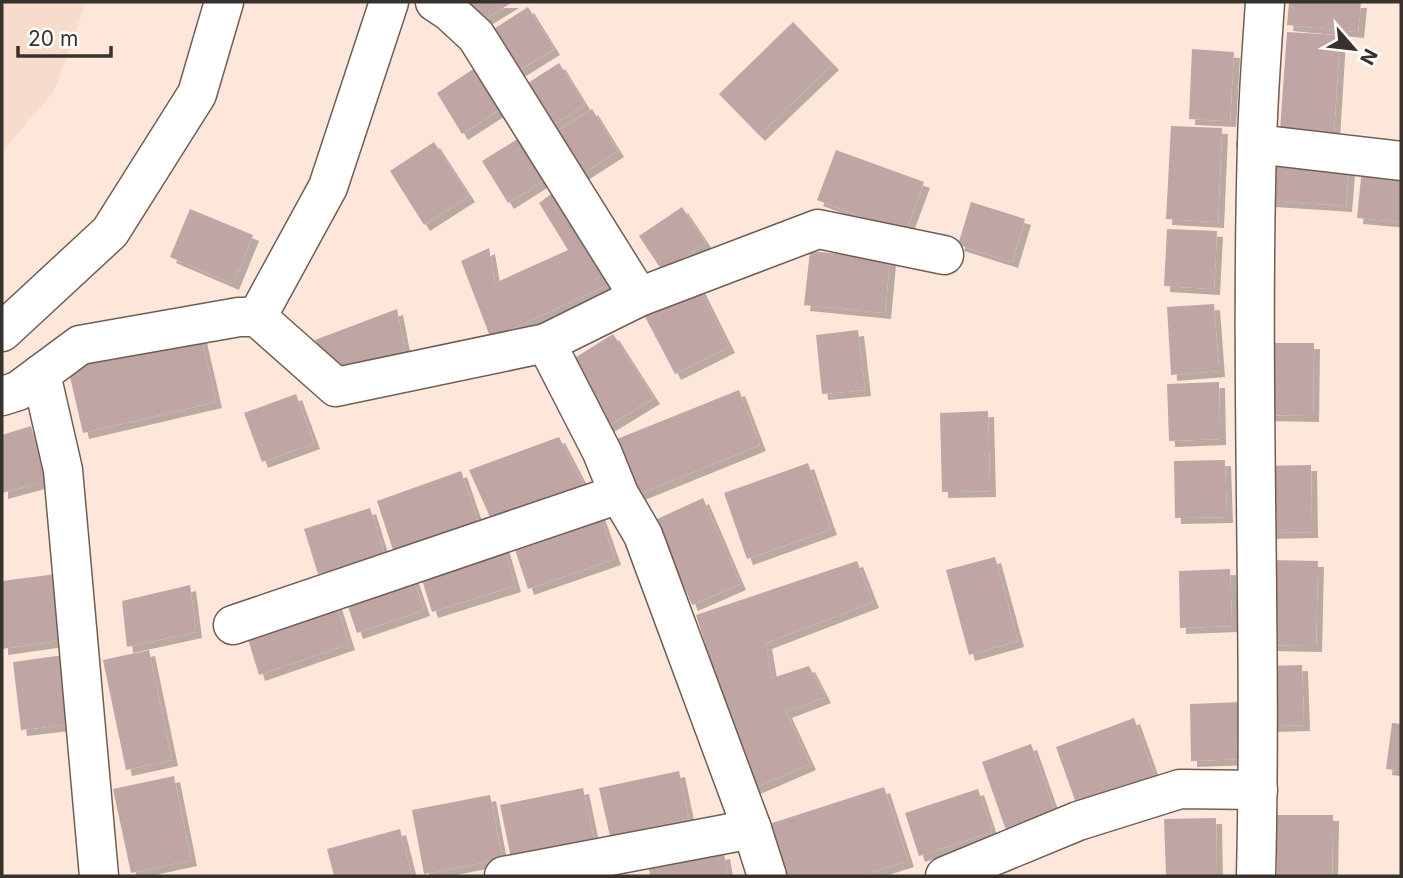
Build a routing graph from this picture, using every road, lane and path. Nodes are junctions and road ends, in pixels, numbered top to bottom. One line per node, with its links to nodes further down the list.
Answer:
1 (224, 2): 10 (street)
2 (389, 2): 9 (street)
3 (436, 2): 8 (street)
4 (1265, 2): 5 (street)
5 (1257, 144): 6 (street); 16 (street)
6 (1401, 160)
7 (943, 255): 8 (street)
8 (639, 297): 11 (street)
9 (257, 317): 11 (street); 12 (street)
10 (2, 332)
11 (546, 343): 14 (street)
12 (41, 374): 13 (street); 18 (street)
13 (2, 396)
14 (619, 494): 15 (street); 17 (street)
15 (233, 625)
16 (1258, 790): 21 (street); 22 (street)
17 (752, 829): 19 (street); 20 (street)
18 (99, 876)
19 (504, 876)
20 (767, 876)
21 (945, 876)
22 (1256, 876)

